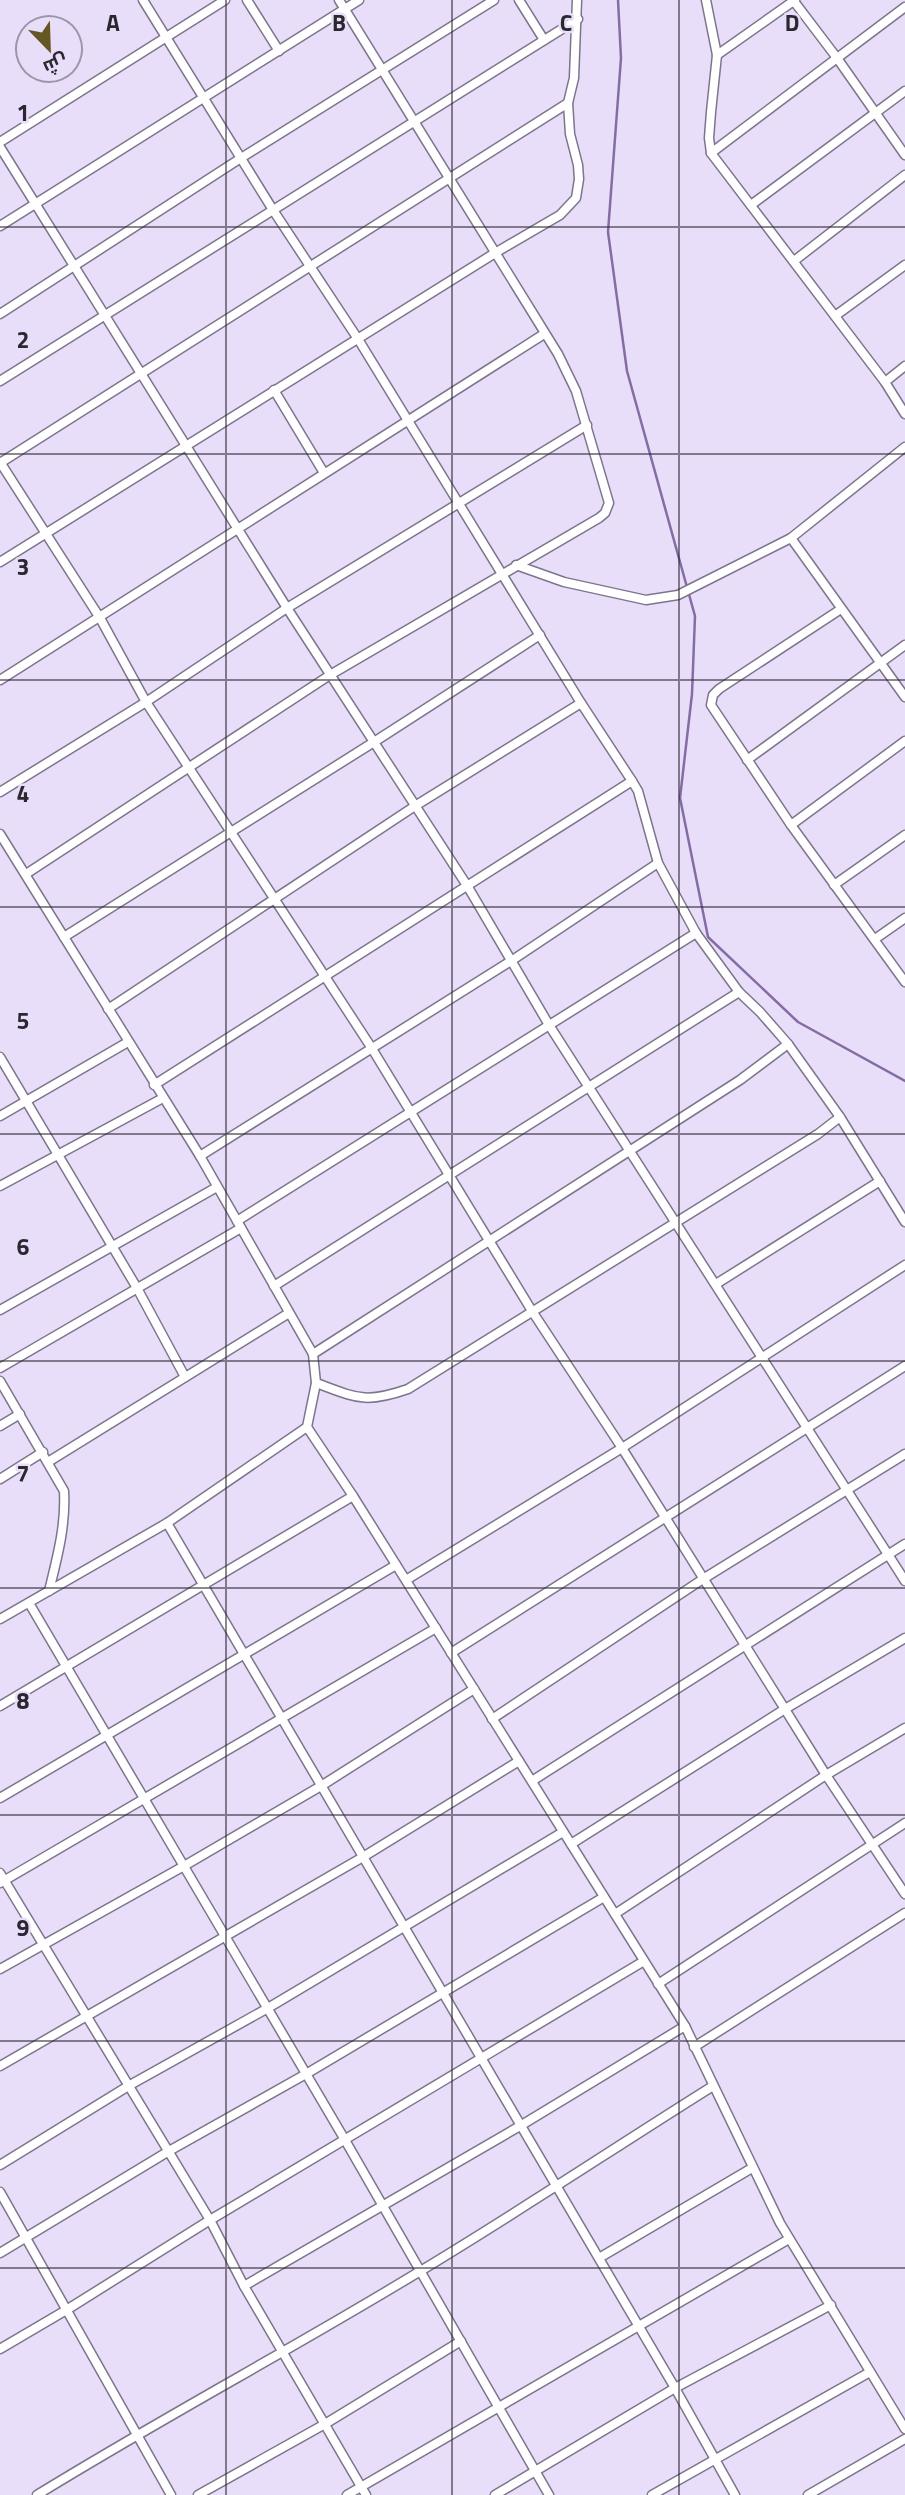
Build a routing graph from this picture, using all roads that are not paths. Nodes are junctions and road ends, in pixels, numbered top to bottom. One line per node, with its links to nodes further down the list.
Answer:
1 (143, 0): 14 (street)
2 (225, 0): 14 (street)
3 (247, 0): 16 (street)
4 (340, 0): 12 (street)
5 (359, 0): 12 (street)
6 (494, 0): 19 (street)
7 (519, 0): 15 (street)
8 (577, 0): 13 (street)
9 (706, 0): 17 (street)
10 (793, 0): 17 (street); 18 (street)
11 (905, 7): 18 (street)
12 (345, 9): 16 (street); 19 (street)
13 (578, 19): 15 (street); 22 (street)
14 (165, 37): 21 (street); 25 (street)
15 (544, 40): 24 (street)
16 (279, 51): 21 (street)
17 (717, 55): 26 (street)
18 (837, 58): 23 (street); 26 (street)
19 (384, 70): 24 (street); 28 (street)
20 (905, 91): 23 (street)
21 (202, 98): 28 (street); 31 (street)
22 (568, 103): 30 (street); 35 (street)
23 (876, 113): 27 (street); 32 (street)
24 (415, 120): 30 (street); 33 (street)
25 (0, 144): 31 (street)
26 (711, 153): 32 (street)
27 (905, 155)
28 (241, 158): 33 (street); 38 (street)
29 (905, 175): 36 (street)
30 (450, 178): 35 (street); 39 (street)
31 (35, 203): 34 (street); 38 (street)
32 (751, 205): 36 (street)
33 (273, 210): 39 (street); 41 (street)
34 (0, 226)
35 (495, 253): 43 (street); 44 (street)
36 (794, 261): 42 (street)
37 (905, 265): 42 (street)
38 (74, 267): 40 (street); 41 (street)
39 (310, 267): 44 (street); 46 (street)
40 (0, 314)
41 (105, 316): 46 (street); 47 (street)
42 (835, 316): 48 (street)
43 (544, 334): 51 (street); 52 (street)
44 (358, 338): 49 (street); 51 (street)
45 (905, 366): 48 (street)
46 (141, 374): 53 (street); 55 (street)
47 (0, 381)
48 (885, 382): 50 (street)
49 (274, 390): 53 (street); 56 (street)
50 (905, 414)
51 (408, 420): 56 (street); 57 (street)
52 (587, 425): 57 (street); 62 (street)
53 (185, 445): 58 (street); 59 (street)
54 (905, 447): 60 (street)
55 (0, 462): 59 (street)
56 (324, 473): 58 (street)
57 (459, 504): 63 (street); 64 (street)
58 (237, 528): 64 (street); 66 (street)
59 (45, 534): 61 (street); 66 (street)
60 (790, 538): 62 (street); 65 (street)
61 (0, 562)
62 (516, 565): 63 (street)
63 (502, 574): 67 (street); 70 (street)
64 (287, 608): 70 (street); 73 (street)
65 (841, 609): 69 (street); 77 (street)
66 (100, 618): 71 (street); 73 (street)
67 (540, 635): 74 (street); 76 (street)
68 (905, 645): 69 (street)
69 (880, 663): 72 (street); 77 (street)
70 (330, 675): 76 (street); 78 (street)
71 (0, 680)
72 (905, 697)
73 (146, 702): 78 (street); 80 (street)
74 (581, 703): 79 (street); 81 (street)
75 (905, 741): 82 (street)
76 (374, 742): 81 (street); 83 (street)
77 (747, 760): 82 (street)
78 (189, 769): 83 (street); 87 (street)
79 (632, 781): 86 (street); 89 (street)
80 (0, 792)
81 (415, 806): 89 (street); 90 (street)
82 (791, 825): 88 (street)
83 (232, 832): 90 (street); 93 (street)
84 (0, 834): 87 (street)
85 (905, 835): 88 (street)
86 (657, 863): 92 (street); 95 (street)
87 (26, 874): 93 (street)
88 (834, 885): 94 (street)
89 (468, 887): 95 (street); 96 (street)
90 (275, 900): 96 (street); 99 (street)
91 (905, 918): 94 (street)
92 (696, 933): 98 (street); 100 (street)
93 (64, 937): 99 (street)
94 (875, 939): 97 (street)
95 (511, 961): 100 (street); 103 (street)
96 (325, 975): 103 (street); 105 (street)
97 (905, 982)
98 (739, 992): 102 (street); 106 (street)
99 (108, 1009): 101 (street)
100 (549, 1025): 106 (street); 109 (street)
101 (128, 1042): 105 (street); 108 (street)
102 (788, 1044): 111 (street); 112 (street)
103 (371, 1046): 109 (street); 114 (street)
104 (0, 1057): 108 (street)
105 (154, 1085): 107 (street)
106 (590, 1087): 112 (street); 115 (street)
107 (163, 1098): 113 (street); 114 (street)
108 (26, 1100): 110 (street); 113 (street)
109 (411, 1112): 115 (street); 121 (street)
110 (0, 1116)
111 (840, 1117): 116 (street); 119 (street)
112 (631, 1150): 119 (street); 122 (street)
113 (59, 1154): 117 (street); 123 (street)
114 (200, 1156): 118 (street)
115 (449, 1177): 122 (street); 126 (street)
116 (880, 1181): 120 (street); 125 (street)
117 (0, 1186)
118 (217, 1187): 121 (street); 123 (street)
119 (675, 1222): 125 (street); 129 (street)
120 (905, 1222)
121 (239, 1224): 126 (street); 127 (street)
122 (489, 1241): 129 (street); 131 (street)
123 (112, 1246): 127 (street); 128 (street)
124 (905, 1265): 132 (street)
125 (716, 1284): 132 (street)
126 (274, 1286): 130 (street)
127 (137, 1289): 134 (street); 135 (street)
128 (0, 1310)
129 (532, 1311): 137 (street); 142 (street)
130 (289, 1312): 131 (street); 135 (street)
131 (313, 1354): 137 (street)
132 (760, 1358): 141 (street); 142 (street)
133 (905, 1366): 141 (street)
134 (0, 1368)
135 (185, 1377): 145 (street)
136 (0, 1381): 138 (street)
137 (316, 1383): 140 (street)
138 (20, 1414): 139 (street); 143 (street)
139 (0, 1426)
140 (307, 1427): 148 (street); 150 (street)
141 (806, 1429): 147 (street); 149 (street)
142 (622, 1448): 149 (street); 154 (street)
143 (43, 1452): 145 (street); 146 (street)
144 (905, 1454): 147 (street)
145 (48, 1462): 158 (street)
146 (0, 1479)
147 (846, 1490): 152 (street); 155 (street)
148 (353, 1496): 153 (street); 157 (street)
149 (665, 1518): 155 (street); 164 (street)
150 (167, 1523): 157 (street); 158 (street)
151 (905, 1544): 152 (street)
152 (889, 1554): 156 (street); 163 (street)
153 (396, 1565): 154 (street); 165 (street)
154 (405, 1580): 161 (street)
155 (703, 1580): 163 (street); 171 (street)
156 (905, 1581)
157 (203, 1586): 165 (street); 166 (street)
158 (49, 1591): 159 (street)
159 (29, 1603): 160 (street); 166 (street)
160 (0, 1619)
161 (436, 1628): 164 (street); 170 (street)
162 (905, 1638): 169 (street)
163 (746, 1646): 169 (street); 176 (street)
164 (451, 1653): 167 (street)
165 (244, 1655): 170 (street); 173 (street)
166 (67, 1667): 168 (street); 173 (street)
167 (474, 1689): 171 (street); 177 (street)
168 (0, 1706)
169 (785, 1709): 175 (street); 182 (street)
170 (281, 1718): 177 (street); 179 (street)
171 (492, 1719): 174 (street)
172 (905, 1728): 175 (street)
173 (107, 1735): 178 (street); 179 (street)
174 (519, 1761): 176 (street); 184 (street)
175 (826, 1775): 183 (street); 190 (street)
176 (532, 1782): 181 (street)
177 (321, 1786): 184 (street); 185 (street)
178 (0, 1798)
179 (144, 1798): 185 (street); 186 (street)
180 (905, 1823): 183 (street)
181 (563, 1832): 182 (street); 191 (street)
182 (571, 1844): 188 (street)
183 (870, 1844): 187 (street); 196 (street)
184 (363, 1857): 191 (street); 192 (street)
185 (184, 1866): 192 (street); 193 (street)
186 (1, 1879): 193 (street)
187 (905, 1894)
188 (604, 1897): 190 (street); 197 (street)
189 (905, 1913): 201 (street)
190 (615, 1914): 194 (street)
191 (404, 1928): 197 (street); 198 (street)
192 (226, 1938): 198 (street); 199 (street)
193 (43, 1944): 195 (street); 199 (street)
194 (644, 1961): 196 (street); 202 (street)
195 (0, 1969)
196 (658, 1983): 200 (street)
197 (442, 1994): 202 (street); 204 (street)
198 (268, 2008): 204 (street); 205 (street)
199 (86, 2015): 203 (street); 205 (street)
200 (685, 2026): 201 (street); 207 (street)
201 (694, 2046): 206 (street)
202 (481, 2060): 207 (street); 208 (street)
203 (0, 2066)
204 (306, 2074): 208 (street); 209 (street)
205 (130, 2085): 209 (street); 210 (street)
206 (713, 2086): 211 (street); 212 (street)
207 (520, 2126): 212 (street); 214 (street)
208 (345, 2140): 214 (street); 215 (street)
209 (169, 2151): 215 (street); 216 (street)
210 (0, 2165)
211 (752, 2168): 217 (street); 219 (street)
212 (555, 2185): 219 (street); 220 (street)
213 (0, 2192): 216 (street)
214 (381, 2206): 220 (street); 221 (street)
215 (209, 2220): 221 (street); 223 (street)
216 (26, 2237): 218 (street); 223 (street)
217 (789, 2239): 222 (street); 224 (street)
218 (0, 2253)
219 (599, 2258): 224 (street)
220 (420, 2271): 225 (street); 227 (street)
221 (244, 2286): 227 (street)
222 (831, 2305): 228 (street); 229 (street)
223 (68, 2309): 226 (street); 233 (street)
224 (639, 2327): 229 (street); 230 (street)
225 (461, 2341): 230 (street); 231 (street)
226 (0, 2349)
227 (283, 2353): 231 (street); 233 (street)
228 (870, 2372): 232 (street); 235 (street)
229 (675, 2388): 235 (street); 236 (street)
230 (499, 2405): 236 (street); 237 (street)
231 (325, 2424): 237 (street); 240 (street)
232 (905, 2429)
233 (136, 2435): 238 (street); 239 (street)
234 (905, 2439): 246 (street)
235 (715, 2460): 244 (street); 245 (street)
236 (535, 2470): 242 (street); 243 (street)
237 (364, 2491): 241 (street)
238 (37, 2495)
239 (171, 2495)
240 (198, 2495)
241 (347, 2495)
242 (495, 2495)
243 (549, 2495)
244 (652, 2495)
245 (735, 2495)
246 (808, 2495)

